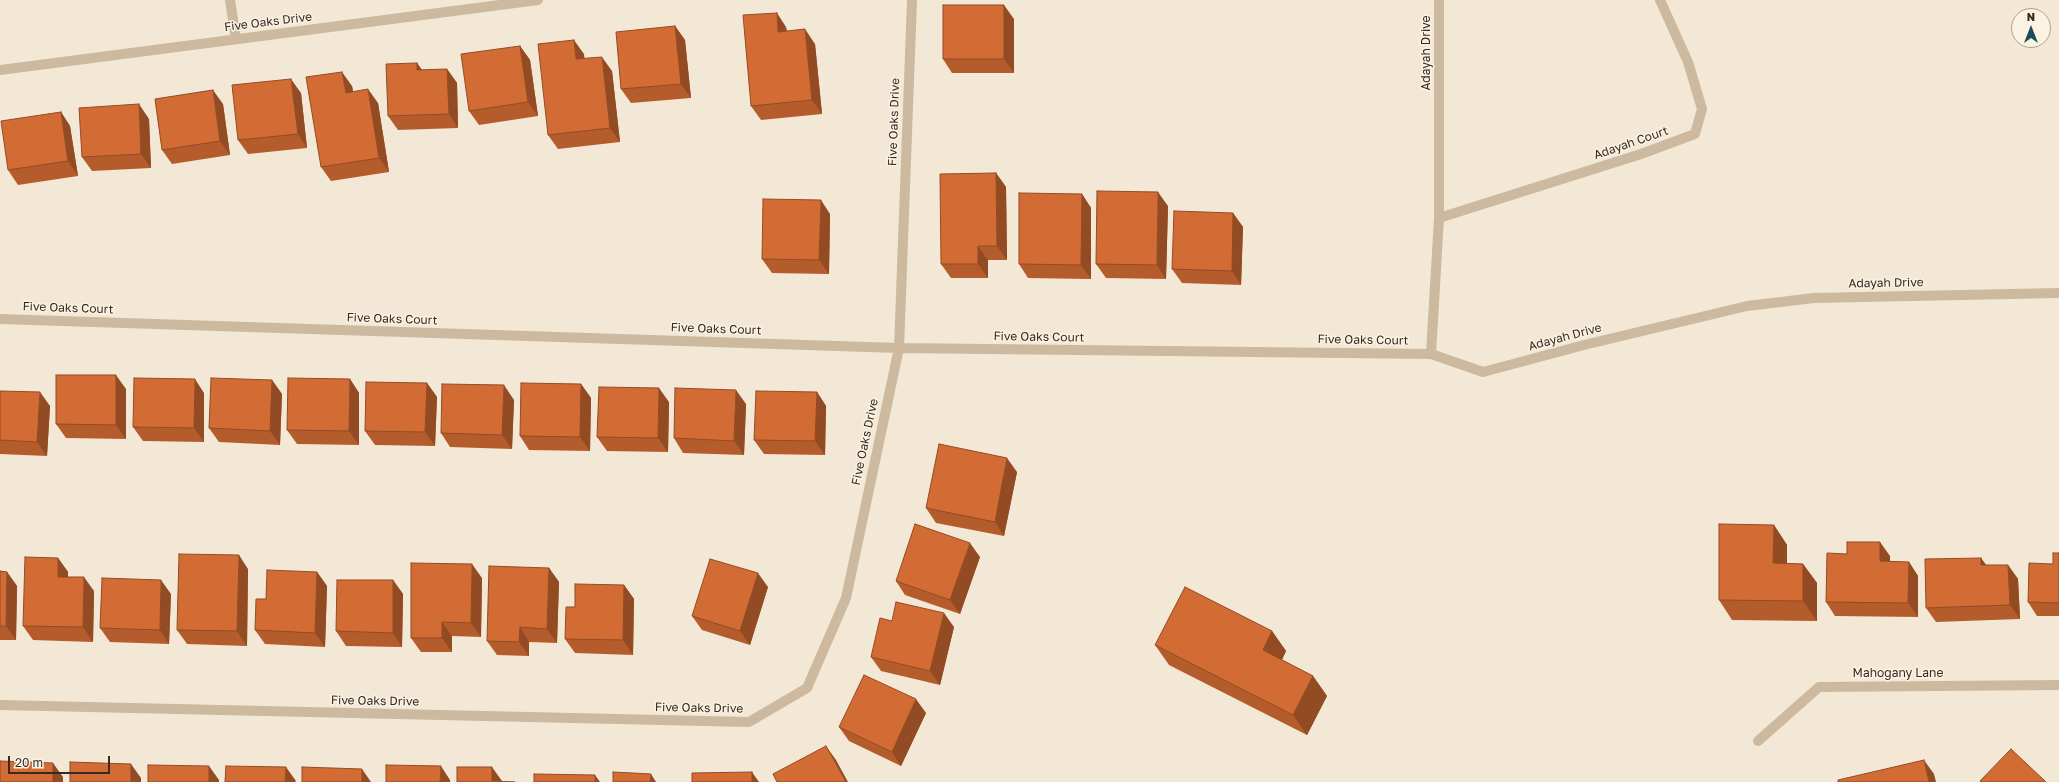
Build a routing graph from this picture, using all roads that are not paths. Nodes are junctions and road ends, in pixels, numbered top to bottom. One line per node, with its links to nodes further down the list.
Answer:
1 (230, 0): 6 (street)
2 (538, 0): 6 (street, Five Oaks Drive)
3 (912, 0): 11 (street, Five Oaks Drive)
4 (1439, 0): 8 (street, Adayah Drive)
5 (1660, 0): 8 (street, Adayah Court)
6 (236, 39): 7 (street, Five Oaks Drive)
7 (0, 70)
8 (1439, 218): 12 (street, Adayah Drive)
9 (2059, 293): 12 (street, Adayah Drive)
10 (0, 319): 11 (street, Five Oaks Court)
11 (899, 348): 12 (street, Five Oaks Court); 14 (street, Five Oaks Drive)
12 (1431, 354)
13 (2059, 685): 15 (street, Mahogany Lane)
14 (0, 706)
15 (1758, 741)

